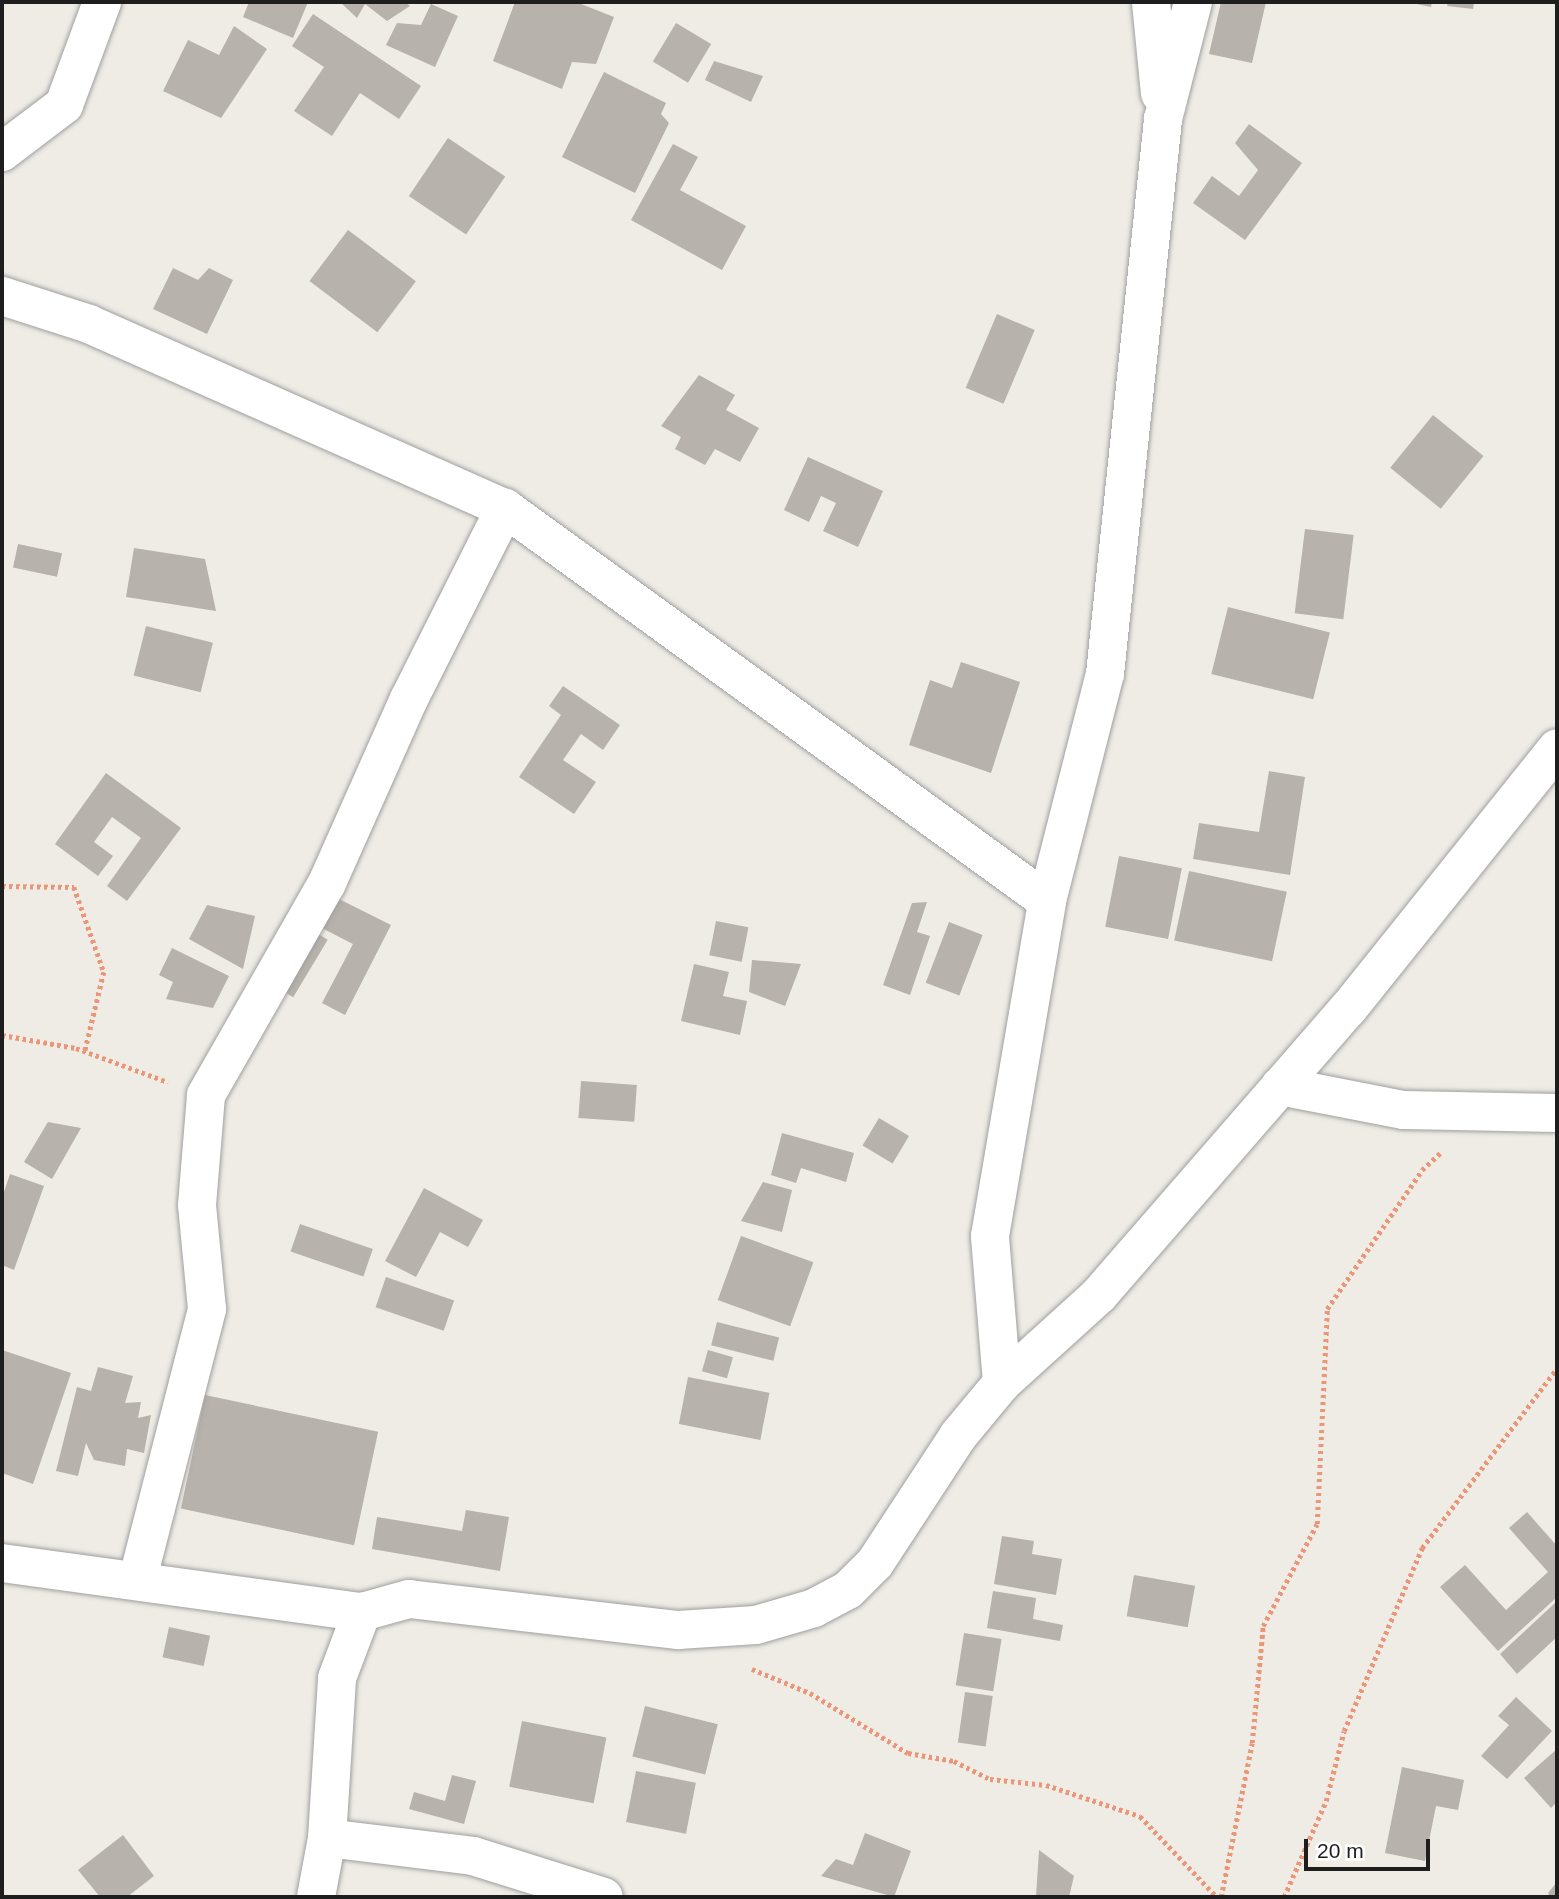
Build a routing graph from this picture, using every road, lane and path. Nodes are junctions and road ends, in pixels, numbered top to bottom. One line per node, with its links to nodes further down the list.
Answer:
1 (102, 2): 5 (street)
2 (1151, 2): 4 (street)
3 (1194, 2): 4 (street)
4 (1163, 119): 10 (street)
5 (2, 152)
6 (2, 296): 7 (street)
7 (505, 508): 10 (street); 14 (street)
8 (1557, 748): 13 (street)
9 (2, 886): 12 (path)
10 (1047, 901): 18 (street)
11 (2, 1035): 12 (path)
12 (85, 1051): 14 (path)
13 (1280, 1086): 15 (street); 18 (street)
14 (205, 1103): 20 (street)
15 (1488, 1109): 16 (street); 26 (path)
16 (1557, 1113)
17 (1557, 1368): 27 (path)
18 (1002, 1383): 21 (street)
19 (2, 1563): 20 (street)
20 (138, 1578): 21 (street)
21 (362, 1612): 23 (street)
22 (740, 1665): 26 (path)
23 (327, 1838): 24 (street); 25 (street)
24 (316, 1897)
25 (604, 1897)
26 (1219, 1897)
27 (1284, 1897)

